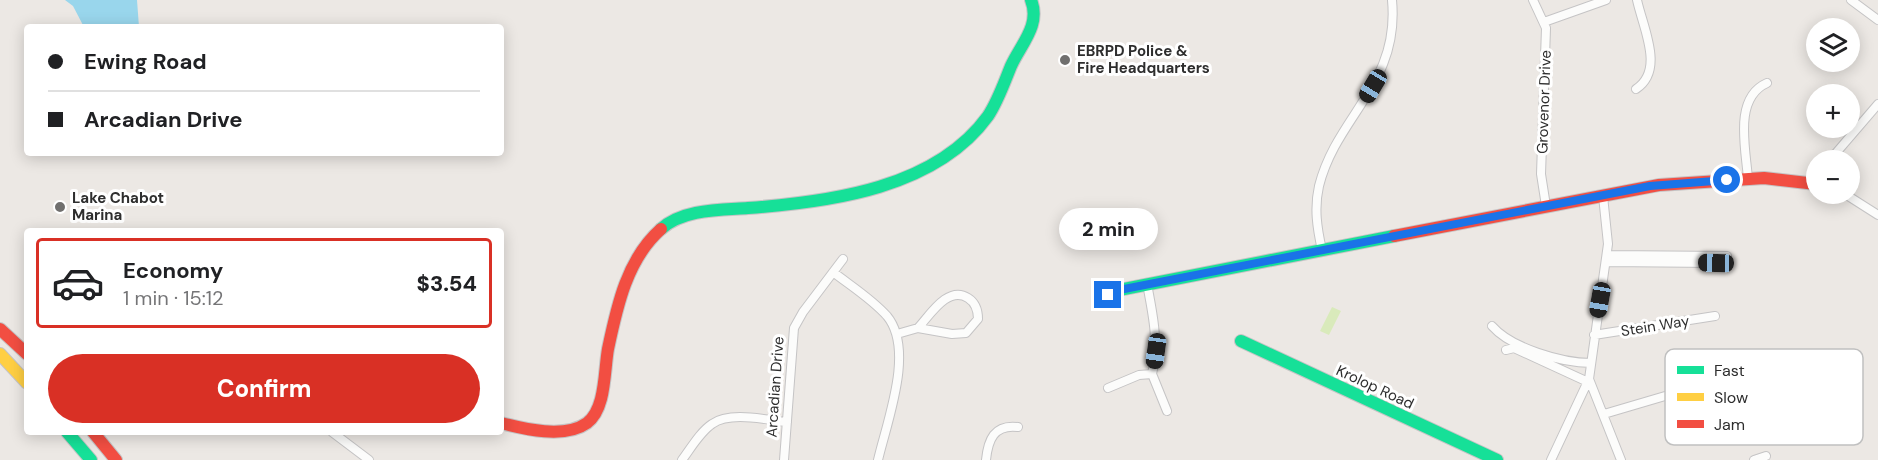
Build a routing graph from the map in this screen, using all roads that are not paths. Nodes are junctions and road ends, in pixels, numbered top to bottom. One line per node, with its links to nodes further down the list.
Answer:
1 (1031, 0): 46 (street)
2 (1392, 0): 19 (street)
3 (1533, 0): 8 (street, Grovenor Drive)
4 (1606, 0): 8 (street)
5 (1637, 0): 10 (street)
6 (1851, 0): 7 (street)
7 (1878, 20)
8 (1544, 22): 17 (street, Grovenor Drive)
9 (1767, 83): 13 (street)
10 (1636, 89)
11 (1878, 104): 12 (street)
12 (1839, 150)
13 (1748, 178): 14 (street); 15 (street)
14 (1806, 182)
15 (1603, 196): 17 (street); 21 (street)
16 (1860, 204): 18 (street)
17 (1546, 206): 19 (street)
18 (1878, 215)
19 (1322, 250): 25 (street)
20 (1727, 256): 21 (street)
21 (1606, 258): 23 (street); 32 (street)
22 (843, 259): 24 (street, Arcadian Drive)
23 (1716, 263)
24 (833, 272): 31 (street); 45 (street, Arcadian Drive)
25 (1147, 284): 26 (street); 38 (street)
26 (1105, 297)
27 (1715, 316): 32 (street, Stein Way)
28 (1492, 326): 37 (street)
29 (918, 328): 29 (street); 31 (street)
30 (0, 329): 35 (street)
31 (897, 334): 57 (street)
32 (1594, 335): 37 (street)
33 (1241, 341): 59 (street, Krolop Road)
34 (1506, 350): 40 (street)
35 (24, 351)
36 (0, 354): 39 (street)
37 (1591, 363): 40 (street)
38 (1152, 374): 41 (street); 43 (street)
39 (24, 380)
40 (1588, 381): 44 (street); 60 (street)
41 (1108, 388)
42 (1665, 396): 44 (street)
43 (1167, 411)
44 (1604, 414): 61 (street)
45 (787, 422): 55 (street); 56 (street, Arcadian Drive)
46 (504, 423)
47 (1018, 427): 58 (street)
48 (70, 435): 52 (street)
49 (95, 435): 53 (street)
50 (336, 435): 54 (street)
51 (1766, 456): 62 (street)
52 (91, 460)
53 (116, 460)
54 (369, 460)
55 (682, 460)
56 (784, 460)
57 (878, 460)
58 (986, 460)
59 (1497, 460)
60 (1551, 460)
61 (1621, 460)
62 (1754, 460)

